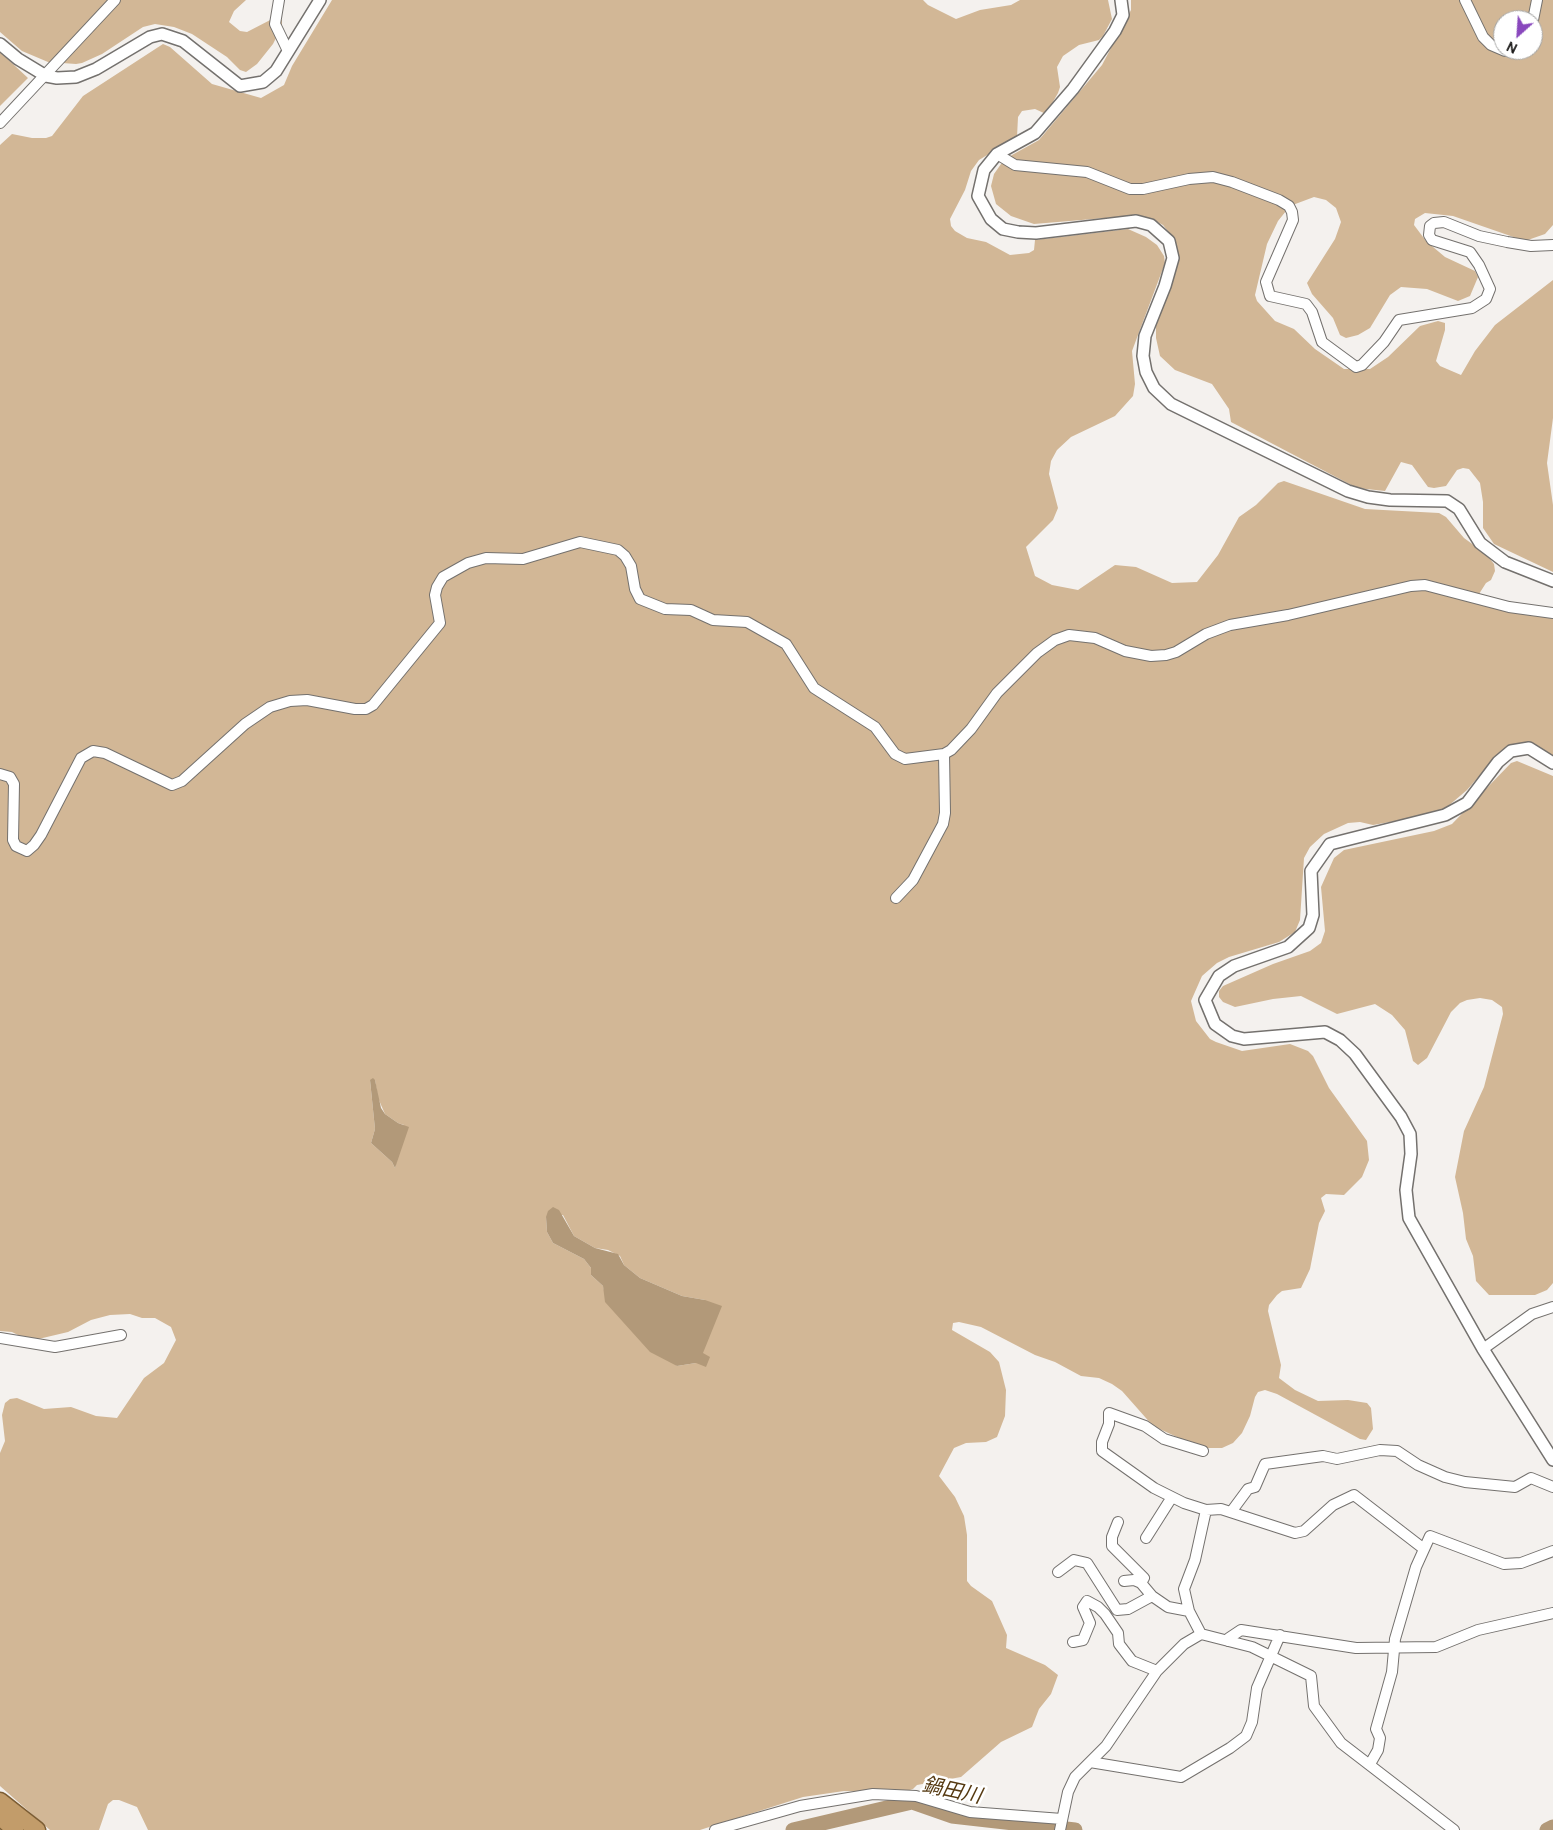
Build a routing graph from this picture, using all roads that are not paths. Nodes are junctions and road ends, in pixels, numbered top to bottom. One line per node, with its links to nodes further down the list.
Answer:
1 (115, 0): 9 (street)
2 (279, 0): 8 (street)
3 (320, 0): 8 (street)
4 (1121, 0): 11 (street)
5 (1465, 0): 7 (street)
6 (0, 44): 9 (street)
7 (1493, 46)
8 (288, 51): 9 (street)
9 (46, 76): 10 (street)
10 (0, 123)
11 (997, 154): 12 (street); 13 (street)
12 (1553, 245)
13 (1553, 581)
14 (1553, 612): 15 (street)
15 (944, 754): 17 (street); 18 (street)
16 (1553, 763): 22 (street)
17 (0, 774)
18 (896, 898)
19 (1553, 1307): 22 (street)
20 (121, 1335): 21 (street)
21 (0, 1338)
22 (1483, 1349): 24 (street)
23 (1203, 1451): 26 (street)
24 (1553, 1460)
25 (1553, 1487): 28 (street)
26 (1172, 1497): 27 (street); 30 (street)
27 (1206, 1510): 28 (street); 38 (street)
28 (1231, 1512): 31 (street)
29 (1118, 1522): 35 (street)
30 (1146, 1538)
31 (1424, 1549): 32 (street); 45 (street)
32 (1553, 1550)
33 (1058, 1572): 37 (street)
34 (1124, 1581): 35 (street)
35 (1141, 1582): 36 (street)
36 (1152, 1596): 37 (street); 38 (street)
37 (1116, 1610): 40 (street)
38 (1189, 1611): 41 (street)
39 (1553, 1613): 45 (street)
40 (1105, 1614): 44 (street); 47 (street)
41 (1201, 1634): 43 (street); 47 (street)
42 (1280, 1635): 43 (street); 45 (street); 46 (street)
43 (1228, 1641): 46 (street)
44 (1073, 1642)
45 (1394, 1648): 49 (street)
46 (1272, 1656): 48 (street); 49 (street)
47 (1157, 1671): 48 (street)
48 (1090, 1762): 51 (street)
49 (1370, 1764): 54 (street)
50 (0, 1801): 52 (highway)
51 (1062, 1824): 53 (street)
52 (36, 1830)
53 (715, 1830)
54 (1454, 1830)

